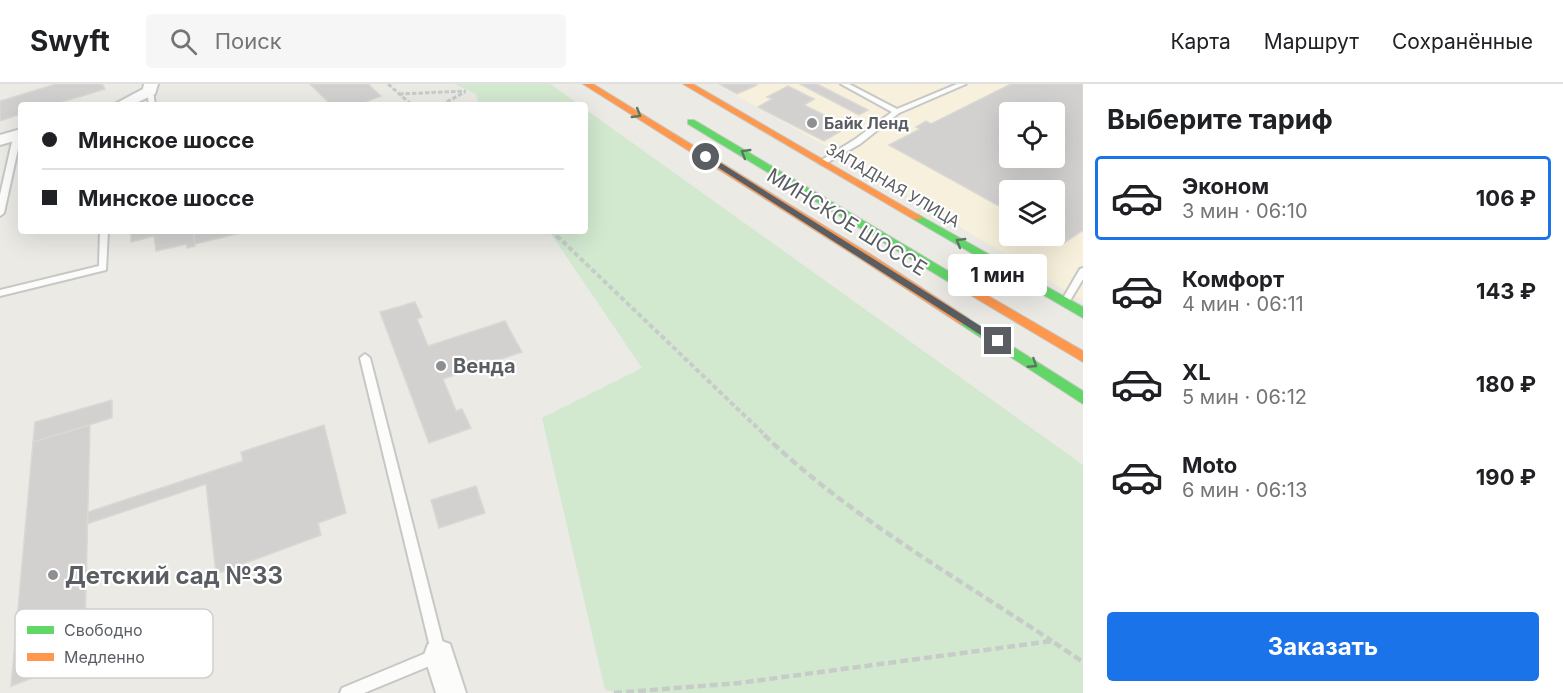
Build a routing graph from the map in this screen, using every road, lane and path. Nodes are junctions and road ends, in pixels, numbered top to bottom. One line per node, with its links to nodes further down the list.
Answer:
1 (388, 84): 7 (path)
2 (587, 84): 26 (main road, МИНСКОЕ ШОССЕ, one-way to 26)
3 (687, 84): 16 (main road, ЗАПАДНАЯ УЛИЦА)
4 (844, 84): 11 (lane)
5 (963, 84): 11 (lane)
6 (151, 93): 8 (street)
7 (399, 94): 9 (path); 10 (path)
8 (128, 102)
9 (408, 102)
10 (446, 102)
11 (897, 111): 16 (lane)
12 (684, 117): 24 (main road, МИНСКОЕ ШОССЕ, one-way to 12)
13 (18, 134): 15 (street)
14 (18, 138): 17 (lane)
15 (0, 140)
16 (823, 163): 22 (main road, ЗАПАДНАЯ УЛИЦА, one-way to 16)
17 (0, 213)
18 (104, 234): 21 (lane)
19 (554, 234): 27 (path)
20 (1083, 271): 22 (lane)
21 (0, 293)
22 (1065, 302): 23 (main road, ЗАПАДНАЯ УЛИЦА)
23 (1083, 313)
24 (1083, 357)
25 (365, 358): 28 (lane)
26 (1083, 398)
27 (1052, 641): 29 (path); 32 (path)
28 (439, 655): 30 (lane); 31 (street)
29 (1083, 662)
30 (347, 693)
31 (451, 693)
32 (614, 693)

